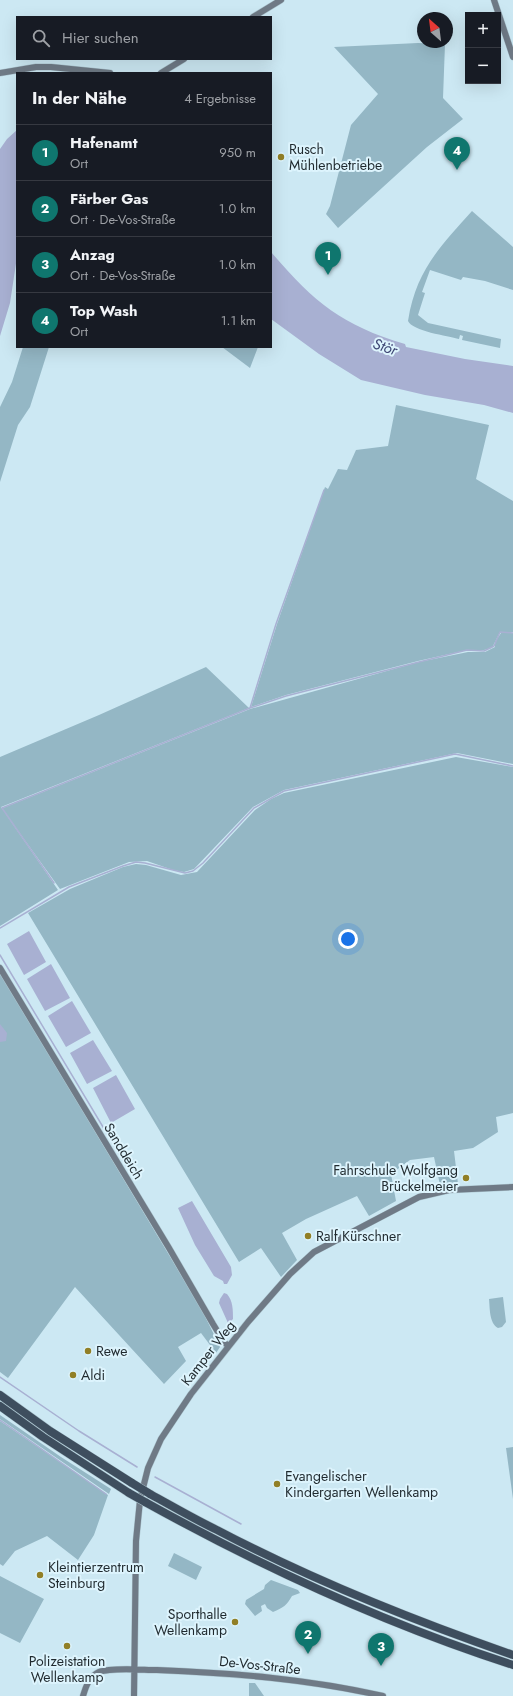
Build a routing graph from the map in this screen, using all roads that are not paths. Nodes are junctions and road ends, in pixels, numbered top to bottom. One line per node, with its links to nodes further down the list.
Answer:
1 (281, 0): 3 (street)
2 (494, 0): 4 (street)
3 (255, 16)
4 (513, 57)
5 (182, 60): 7 (street)
6 (101, 72): 8 (street)
7 (164, 72)
8 (0, 73)
9 (0, 968): 11 (street, Sanddeich)
10 (513, 1187): 11 (street, Kamper Weg)
11 (228, 1346): 16 (street, Kamper Weg)
12 (0, 1395): 14 (highway, bridge)
13 (0, 1406): 15 (highway, bridge)
14 (513, 1655)
15 (513, 1665)
16 (134, 1670): 17 (street, De-Vos-Straße); 18 (street, Kamper Weg); 19 (street, De-Vos-Straße)
17 (83, 1696)
18 (134, 1696)
19 (383, 1696)

